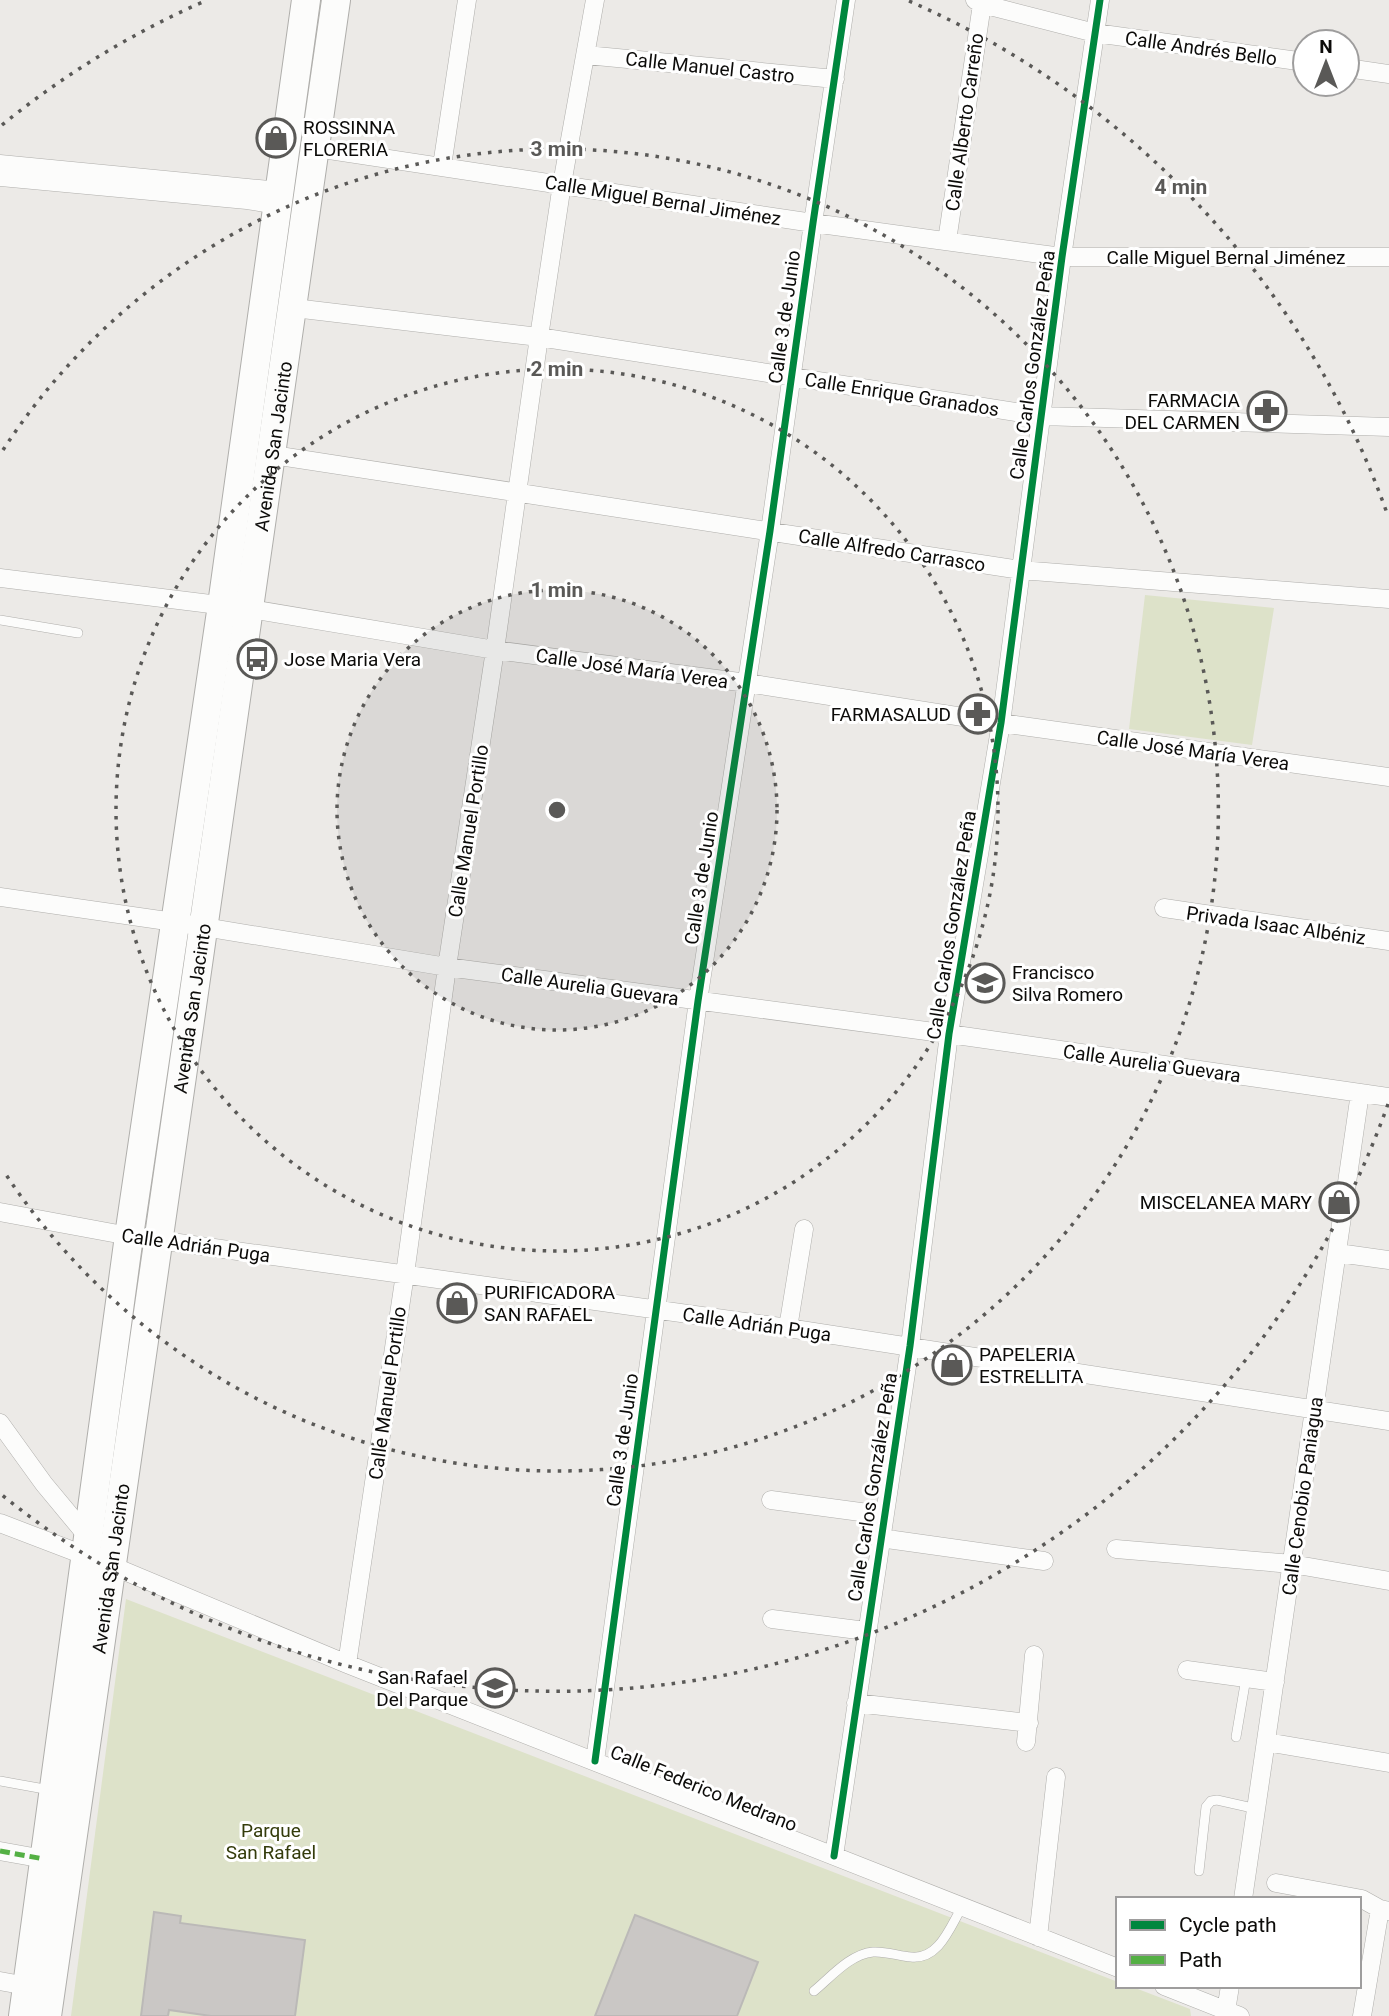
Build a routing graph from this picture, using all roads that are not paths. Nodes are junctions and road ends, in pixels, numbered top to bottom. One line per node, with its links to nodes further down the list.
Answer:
1 (306, 0): 20 (main road, Avenida San Jacinto)
2 (336, 0): 14 (main road, Avenida San Jacinto)
3 (467, 0): 16 (street)
4 (595, 0): 9 (street, Calle Manuel Portillo)
5 (846, 0): 13 (street, Calle 3 de Junio)
6 (1100, 0): 8 (street, Calle Carlos González Peña)
7 (978, 2): 8 (street, Calle Andrés Bello); 22 (street, Calle Alberto Carreño)
8 (1095, 33): 10 (street, Calle Andrés Bello); 23 (street, Calle Carlos González Peña)
9 (586, 55): 13 (street, Calle Manuel Castro); 18 (street, Calle Manuel Portillo)
10 (1291, 60)
11 (1361, 70): 12 (street)
12 (1389, 74)
13 (835, 79): 21 (street, Calle 3 de Junio)
14 (316, 148): 16 (street, Calle Miguel Bernal Jiménez); 25 (main road, Avenida San Jacinto)
15 (0, 164): 19 (street)
16 (442, 166): 18 (street, Calle Miguel Bernal Jiménez)
17 (0, 177): 19 (street)
18 (562, 184): 21 (street, Calle Miguel Bernal Jiménez); 26 (street, Calle Manuel Portillo)
19 (247, 193): 20 (street)
20 (279, 198): 36 (main road, Avenida San Jacinto)
21 (813, 223): 22 (street, Calle Miguel Bernal Jiménez); 27 (street, Calle 3 de Junio)
22 (947, 241): 23 (street, Calle Miguel Bernal Jiménez)
23 (1062, 257): 24 (street, Calle Miguel Bernal Jiménez); 28 (street, Calle Carlos González Peña)
24 (1389, 257)
25 (294, 308): 26 (street, Calle Enrique Granados); 30 (main road, Avenida San Jacinto)
26 (539, 337): 27 (street, Calle Enrique Granados); 31 (street, Calle Manuel Portillo)
27 (792, 377): 28 (street, Calle Enrique Granados); 32 (street, Calle 3 de Junio)
28 (1041, 416): 29 (street, Calle Enrique Granados); 33 (street, Calle Carlos González Peña)
29 (1389, 427)
30 (273, 455): 31 (street, Calle Alfredo Carrasco); 37 (main road, Avenida San Jacinto)
31 (516, 494): 32 (street, Calle Alfredo Carrasco); 40 (street, Calle Manuel Portillo)
32 (770, 531): 33 (street, Calle Alfredo Carrasco); 41 (street, Calle 3 de Junio)
33 (1020, 570): 35 (street, Calle Alfredo Carrasco); 42 (street, Calle Carlos González Peña)
34 (0, 578): 36 (street, Calle José María Verea)
35 (1389, 599)
36 (222, 605): 37 (street, Calle José María Verea); 46 (main road, Avenida San Jacinto)
37 (251, 609): 40 (street, Calle José María Verea); 47 (main road, Avenida San Jacinto)
38 (0, 620): 39 (lane)
39 (78, 633)
40 (495, 650): 41 (street, Calle José María Verea); 49 (street, Calle Manuel Portillo)
41 (747, 684): 42 (street, Calle José María Verea); 50 (street, Calle 3 de Junio)
42 (1001, 723): 43 (street, Calle José María Verea); 51 (street, Calle Carlos González Peña)
43 (1389, 777)
44 (0, 897): 46 (street, Calle Aurelia Guevara)
45 (1164, 908): 48 (street, Privada Isaac Albéniz)
46 (174, 922): 47 (street, Calle Aurelia Guevara); 56 (main road, Avenida San Jacinto)
47 (204, 927): 49 (street, Calle Aurelia Guevara); 57 (main road, Avenida San Jacinto)
48 (1389, 941)
49 (447, 967): 50 (street, Calle Aurelia Guevara); 60 (street, Calle Manuel Portillo)
50 (698, 1001): 51 (street, Calle Aurelia Guevara); 61 (street, Calle 3 de Junio)
51 (948, 1034): 52 (street, Calle Aurelia Guevara); 63 (street, Calle Carlos González Peña)
52 (1360, 1093): 53 (street, Calle Aurelia Guevara); 58 (street, Calle Cenobio Paniagua)
53 (1389, 1097)
54 (0, 1212): 56 (street, Calle Adrián Puga)
55 (804, 1229): 62 (street)
56 (129, 1236): 57 (street, Calle Adrián Puga); 72 (main road, Avenida San Jacinto)
57 (158, 1240): 60 (street, Calle Adrián Puga); 72 (main road, Avenida San Jacinto)
58 (1338, 1253): 59 (street); 64 (street, Calle Cenobio Paniagua)
59 (1389, 1260)
60 (405, 1274): 61 (street, Calle Adrián Puga); 79 (street, Calle Manuel Portillo)
61 (656, 1310): 62 (street, Calle Adrián Puga); 88 (street, Calle 3 de Junio)
62 (788, 1328): 63 (street, Calle Adrián Puga)
63 (910, 1346): 64 (street, Calle Adrián Puga); 68 (street, Calle Carlos González Peña)
64 (1315, 1410): 65 (street, Calle Adrián Puga); 74 (street, Calle Cenobio Paniagua)
65 (1389, 1422)
66 (0, 1423): 72 (street)
67 (771, 1500): 68 (street)
68 (883, 1515): 70 (street, Calle Carlos González Peña)
69 (0, 1523): 72 (street, Calle Federico Medrano)
70 (880, 1538): 73 (street); 77 (street, Calle Carlos González Peña)
71 (1116, 1549): 74 (street)
72 (99, 1550): 79 (street, Calle Federico Medrano); 92 (main road, Avenida San Jacinto); 113 (main road, Avenida San Jacinto)
73 (1044, 1561)
74 (1292, 1564): 75 (street); 82 (street, Calle Cenobio Paniagua)
75 (1389, 1581)
76 (772, 1619): 77 (street)
77 (866, 1631): 83 (street, Calle Carlos González Peña)
78 (1034, 1655): 84 (street)
79 (347, 1664): 88 (street, Calle Federico Medrano)
80 (1187, 1670): 81 (street)
81 (1246, 1678): 82 (street); 85 (lane)
82 (1275, 1682): 87 (street, Calle Cenobio Paniagua)
83 (856, 1703): 84 (street); 95 (street, Calle Carlos González Peña)
84 (1029, 1723): 86 (street)
85 (1236, 1737)
86 (1026, 1742)
87 (1267, 1742): 89 (street); 93 (street, Calle Cenobio Paniagua)
88 (594, 1761): 95 (street, Calle Federico Medrano)
89 (1389, 1763)
90 (1056, 1777): 104 (street)
91 (0, 1782): 92 (lane)
92 (53, 1790): 96 (main road, Avenida San Jacinto)
93 (1256, 1809): 97 (lane); 99 (street, Calle Cenobio Paniagua)
94 (0, 1851): 96 (street)
95 (834, 1856): 102 (street, Calle Federico Medrano)
96 (44, 1859): 106 (main road, Avenida San Jacinto)
97 (1199, 1871)
98 (1276, 1884): 100 (street)
99 (1243, 1897)
100 (1351, 1897)
101 (1361, 1899): 103 (street)
102 (962, 1907): 104 (street, Calle Federico Medrano); 109 (lane)
103 (1385, 1910): 114 (street)
104 (1038, 1937): 105 (street, Calle Federico Medrano)
105 (1116, 1967)
106 (13, 1983): 112 (main road, Avenida San Jacinto)
107 (1167, 1988): 110 (street)
108 (1230, 1988): 111 (street)
109 (814, 1992)
110 (1197, 2008): 111 (street)
111 (1233, 2013)
112 (23, 2016)
113 (47, 2016)
114 (1362, 2016)

